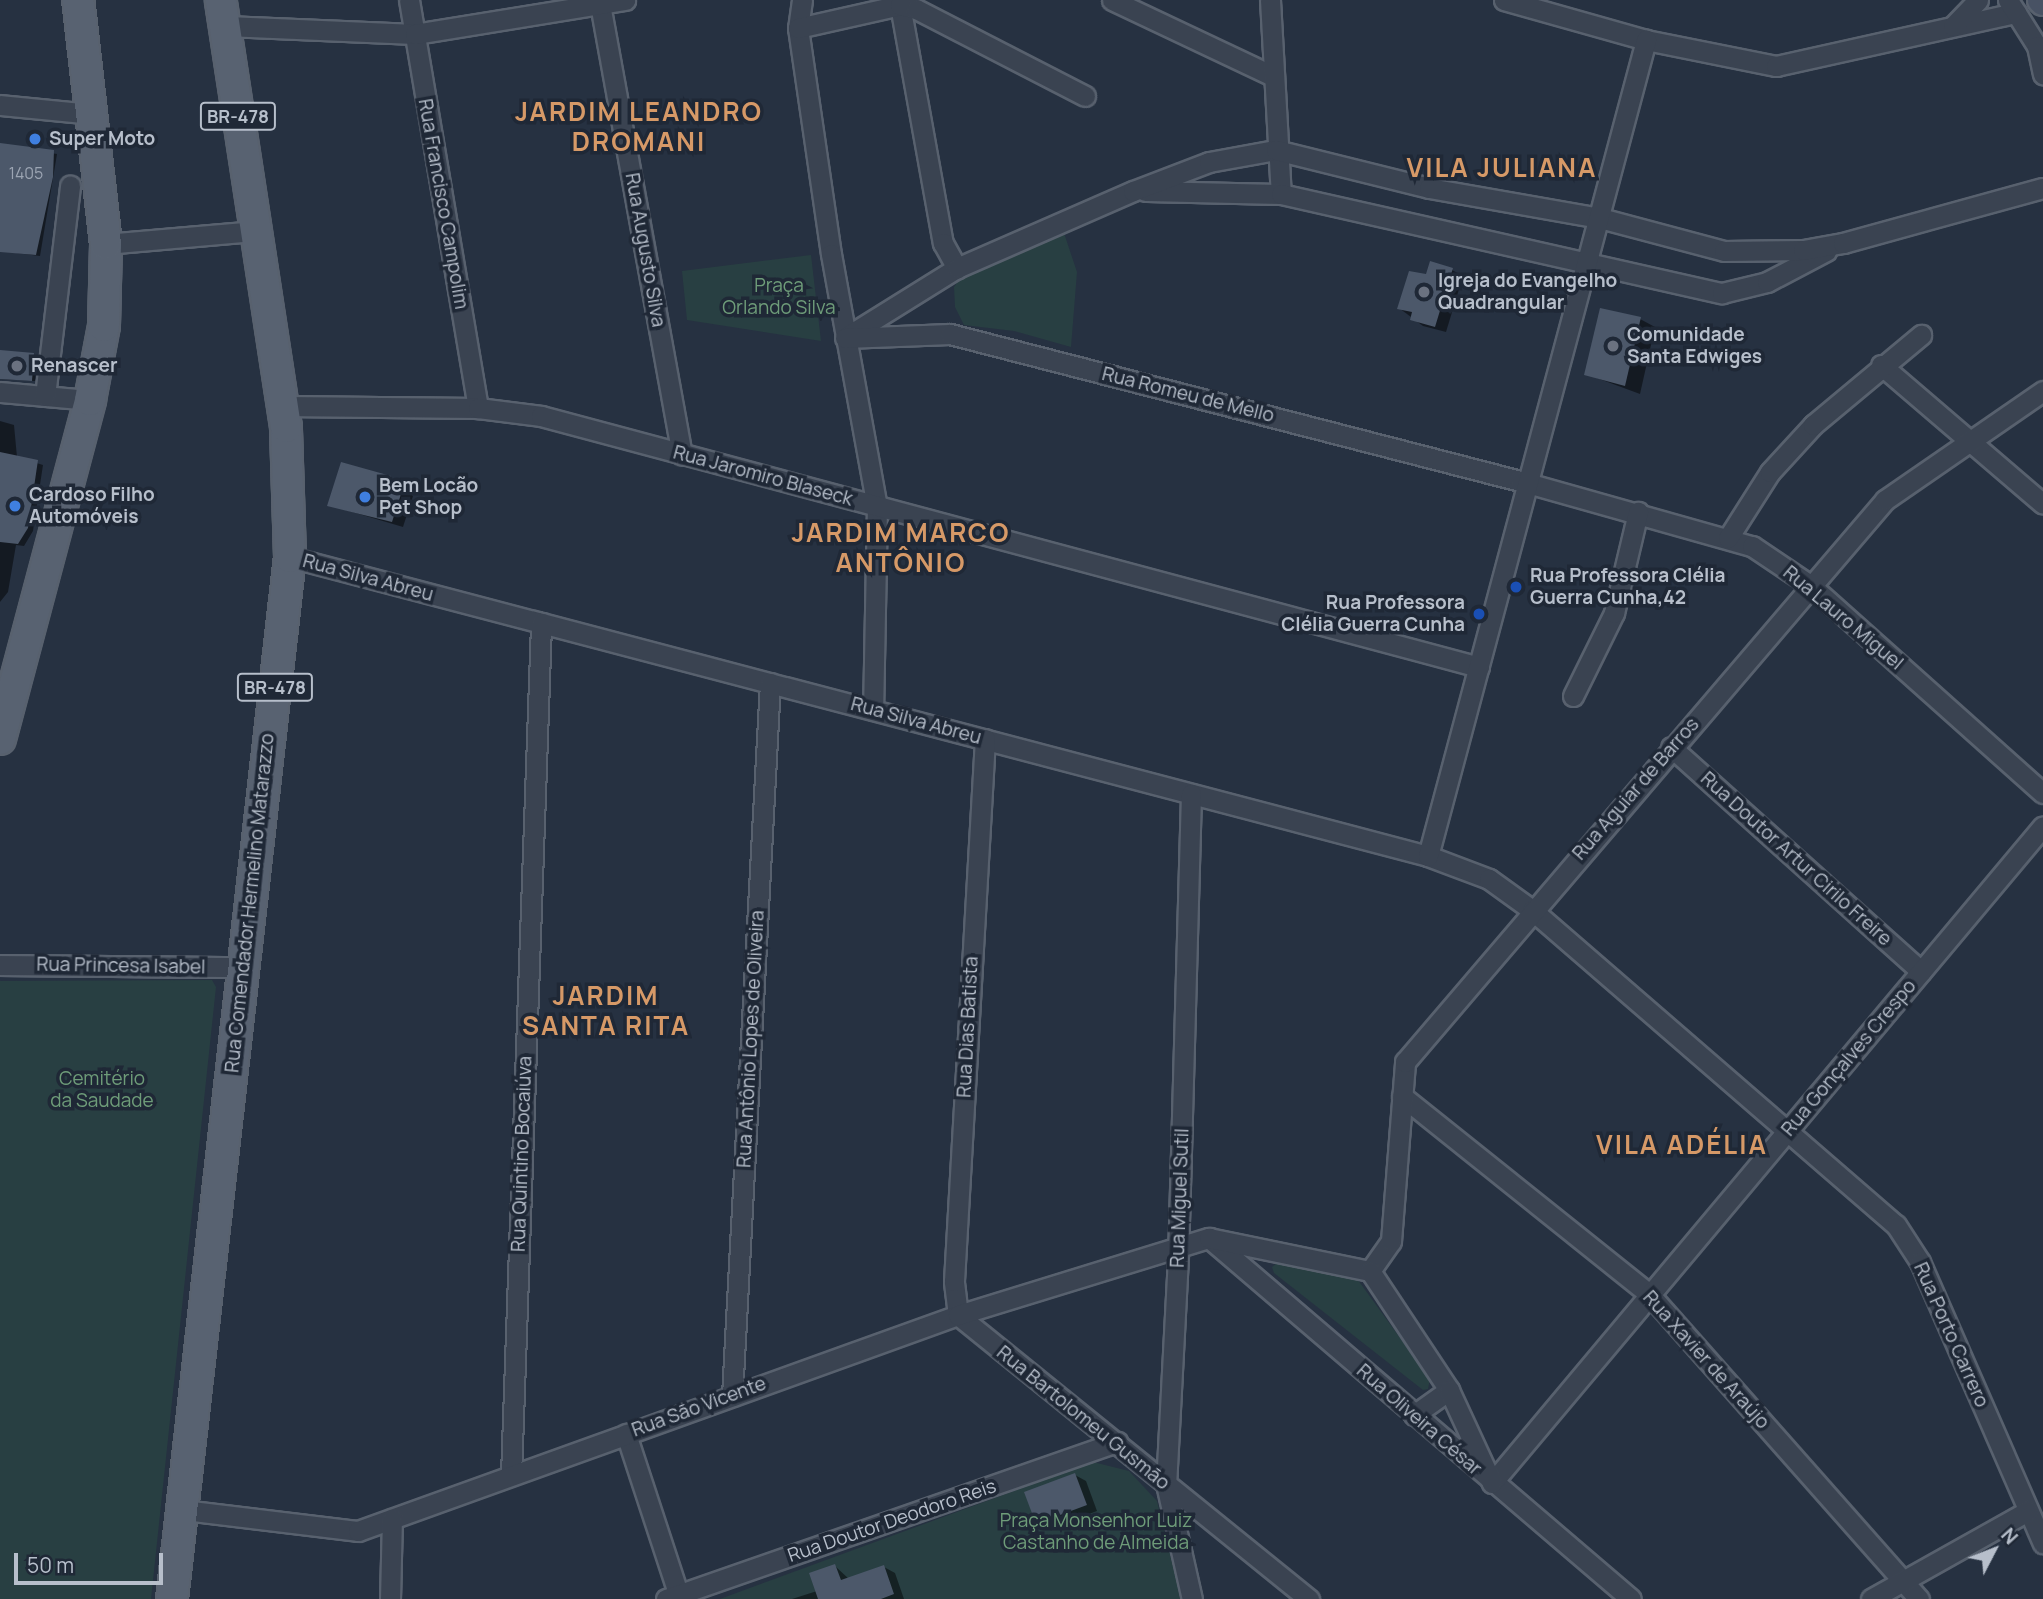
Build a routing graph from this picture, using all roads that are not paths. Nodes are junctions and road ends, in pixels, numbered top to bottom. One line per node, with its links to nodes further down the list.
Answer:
1 (78, 0): 21 (main road)
2 (409, 0): 15 (street, Rua Francisco Campolim)
3 (625, 0): 9 (street)
4 (802, 0): 14 (street)
5 (1112, 0): 18 (street)
6 (1270, 0): 18 (street)
7 (1504, 0): 16 (street)
8 (1978, 0): 13 (street)
9 (600, 4): 15 (street); 43 (street, Rua Augusto Silva)
10 (900, 5): 14 (street); 19 (street); 32 (street)
11 (2012, 7): 13 (street); 17 (street)
12 (223, 13): 15 (street); 28 (main road, Rua Comendador Hermelino Matarazzo / BR-478)
13 (1952, 27): 16 (street)
14 (798, 28): 34 (street)
15 (415, 34): 41 (street, Rua Francisco Campolim)
16 (1646, 40): 27 (street)
17 (2043, 74)
18 (1273, 76): 22 (street)
19 (1085, 96)
20 (0, 105): 21 (street)
21 (92, 114): 30 (main road)
22 (1276, 150): 25 (street); 26 (street); 27 (street)
23 (70, 185): 38 (street)
24 (2043, 188): 29 (street)
25 (1133, 191): 26 (street); 32 (street)
26 (1281, 194): 31 (street)
27 (1600, 218): 29 (street); 31 (street)
28 (255, 231): 30 (street); 40 (main road, Rua Comendador Hermelino Matarazzo / BR-478)
29 (1843, 243): 31 (street)
30 (106, 244): 39 (main road)
31 (1586, 266): 44 (street)
32 (957, 268): 34 (street)
33 (1921, 335): 35 (street)
34 (845, 338): 44 (street, Rua Romeu de Mello); 46 (street)
35 (1881, 365): 42 (street); 48 (street)
36 (2043, 391): 42 (street, Rua Aguiar de Barros)
37 (0, 392): 38 (street)
38 (45, 396): 39 (street)
39 (90, 400): 54 (main road)
40 (283, 406): 41 (street, Rua Jaromiro Blaseck); 49 (main road, Rua Comendador Hermelino Matarazzo / BR-478)
41 (478, 408): 43 (street, Rua Jaromiro Blaseck)
42 (1970, 441): 45 (street); 50 (street, Rua Aguiar de Barros)
43 (682, 455): 46 (street, Rua Jaromiro Blaseck)
44 (1528, 483): 47 (street, Rua Lauro Miguel); 52 (street)
45 (2043, 504)
46 (877, 506): 52 (street, Rua Jaromiro Blaseck); 56 (street)
47 (1638, 512): 48 (street, Rua Lauro Miguel); 55 (street)
48 (1728, 538): 50 (street, Rua Lauro Miguel)
49 (290, 557): 51 (street, Rua Silva Abreu); 66 (main road, Rua Comendador Hermelino Matarazzo / BR-478)
50 (1810, 585): 59 (street, Rua Aguiar de Barros); 60 (street, Rua Lauro Miguel)
51 (541, 623): 53 (street, Rua Silva Abreu); 82 (street, Rua Quintino Bocaiúva)
52 (1479, 667): 63 (street)
53 (770, 683): 56 (street, Rua Silva Abreu); 78 (street, Rua Antônio Lopes de Oliveira)
54 (6, 689): 57 (main road)
55 (1573, 696)
56 (873, 710): 58 (street, Rua Silva Abreu)
57 (0, 739)
58 (985, 740): 61 (street, Rua Silva Abreu); 76 (street, Rua Dias Batista)
59 (1671, 747): 64 (street, Rua Aguiar de Barros); 67 (street, Rua Doutor Artur Cirilo Freire)
60 (2043, 793)
61 (1191, 794): 63 (street, Rua Silva Abreu); 71 (street, Rua Miguel Sutil)
62 (2043, 826): 67 (street, Rua Gonçalves Crespo)
63 (1428, 856): 64 (street, Rua Silva Abreu)
64 (1532, 910): 68 (street, Rua Aguiar de Barros); 69 (street, Rua Porto Carrero)
65 (0, 964): 66 (street, Rua Princesa Isabel)
66 (243, 967): 85 (main road, Rua Comendador Hermelino Matarazzo / BR-478)
67 (1921, 971): 69 (street, Rua Gonçalves Crespo)
68 (1402, 1096): 73 (street, Rua Aguiar de Barros); 75 (street, Rua Xavier de Araújo)
69 (1787, 1131): 75 (street, Rua Gonçalves Crespo); 86 (street, Rua Porto Carrero)
70 (1209, 1238): 71 (street, Rua São Vicente); 72 (street); 74 (street, Rua Oliveira César)
71 (1179, 1246): 76 (street, Rua São Vicente); 84 (street, Rua Miguel Sutil)
72 (1268, 1249): 73 (street); 74 (street)
73 (1370, 1272): 77 (street)
74 (1254, 1277): 79 (street, Rua Oliveira César)
75 (1650, 1295): 83 (street, Rua Gonçalves Crespo); 89 (street, Rua Xavier de Araújo)
76 (958, 1315): 78 (street, Rua São Vicente); 81 (street, Rua Bartolomeu Gusmão)
77 (1449, 1390): 79 (street); 83 (street)
78 (732, 1395): 80 (street, Rua São Vicente)
79 (1414, 1415): 83 (street, Rua Oliveira César)
80 (626, 1434): 82 (street, Rua São Vicente); 90 (street)
81 (1117, 1442): 84 (street, Rua Bartolomeu Gusmão); 90 (street, Rua Doutor Deodoro Reis)
82 (511, 1475): 87 (street, Rua São Vicente)
83 (1492, 1483): 95 (street, Rua Oliveira César)
84 (1166, 1484): 93 (street, Rua Miguel Sutil); 94 (street, Rua Bartolomeu Gusmão)
85 (184, 1510): 87 (street, Rua São Vicente); 91 (main road, Rua Comendador Hermelino Matarazzo / BR-478)
86 (2028, 1511): 88 (street, Rua Porto Carrero); 89 (street)
87 (392, 1519): 92 (street)
88 (2043, 1543)
89 (1901, 1581): 96 (street); 97 (street, Rua Xavier de Araújo)
90 (675, 1598)
91 (172, 1599)
92 (390, 1599)
93 (1192, 1599)
94 (1309, 1599)
95 (1631, 1599)
96 (1871, 1599)
97 (1919, 1599)

